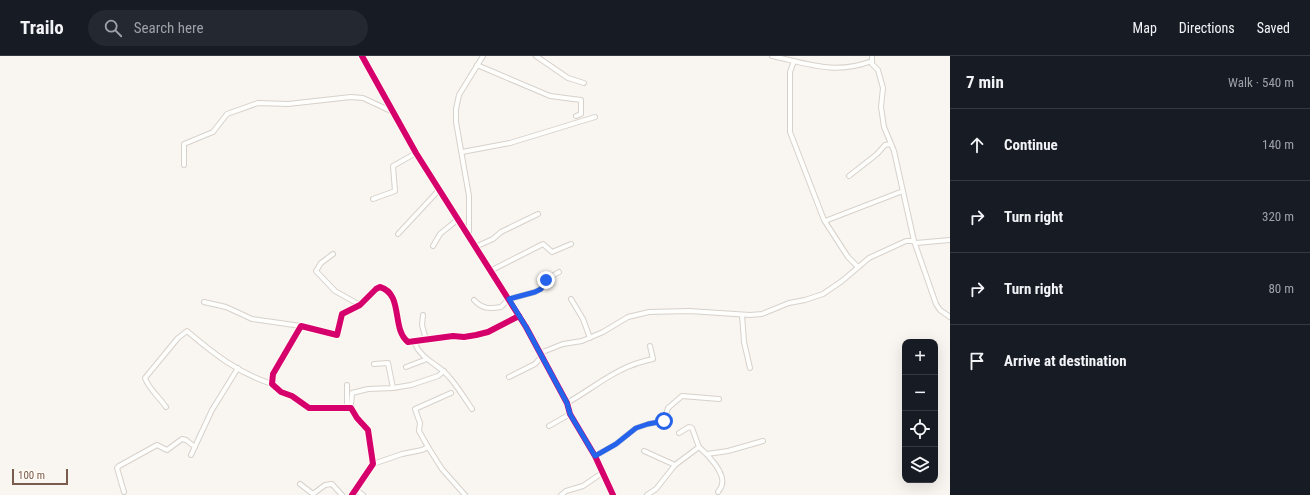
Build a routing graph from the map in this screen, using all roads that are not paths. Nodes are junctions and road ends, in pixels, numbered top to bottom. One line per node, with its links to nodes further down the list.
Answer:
1 (362, 56): 10 (street)
2 (483, 56): 8 (street)
3 (536, 56): 9 (street)
4 (772, 56): 5 (street)
5 (786, 58): 7 (street)
6 (872, 58): 7 (street); 13 (street)
7 (794, 61): 23 (street)
8 (477, 65): 11 (street); 14 (street)
9 (584, 83)
10 (392, 111): 15 (street); 16 (street)
11 (576, 116)
12 (595, 117): 14 (street)
13 (891, 144): 17 (street); 19 (street)
14 (462, 152): 25 (street)
15 (416, 153): 18 (street); 20 (street)
16 (184, 165)
17 (849, 176)
18 (439, 190): 22 (street); 24 (street)
19 (903, 191): 23 (street); 27 (street)
20 (373, 199)
21 (538, 214): 30 (street)
22 (457, 220): 25 (street); 29 (street)
23 (825, 222): 32 (street)
24 (398, 234)
25 (469, 237): 30 (street)
26 (950, 240): 27 (street)
27 (915, 242): 32 (street); 43 (street)
28 (571, 244): 33 (street)
29 (433, 246)
30 (475, 247): 33 (street)
31 (333, 254): 39 (street)
32 (858, 267): 41 (street)
33 (490, 271): 35 (street)
34 (559, 272): 35 (street)
35 (509, 299): 37 (street); 42 (street)
36 (571, 299): 45 (street)
37 (474, 300)
38 (204, 302): 44 (street)
39 (360, 305): 44 (street); 47 (street)
40 (423, 315): 46 (street)
41 (742, 315): 45 (street); 54 (street)
42 (519, 316): 46 (street); 49 (street)
43 (950, 317)
44 (301, 326): 57 (street)
45 (590, 338): 49 (street)
46 (426, 340): 47 (street)
47 (414, 342): 50 (street)
48 (650, 346): 62 (street)
49 (541, 354): 56 (street); 62 (street)
50 (427, 359): 52 (street); 55 (street)
51 (374, 364): 59 (street)
52 (406, 367)
53 (238, 368): 57 (street); 63 (street); 71 (street)
54 (750, 368)
55 (444, 371): 59 (street); 65 (street)
56 (509, 377)
57 (272, 384): 64 (street)
58 (347, 385): 64 (street)
59 (393, 388): 66 (street)
60 (451, 393): 72 (street)
61 (719, 399): 77 (street)
62 (567, 403): 67 (street)
63 (166, 407)
64 (347, 407): 66 (street)
65 (472, 409)
66 (354, 411): 78 (street)
67 (570, 414): 68 (street); 77 (street)
68 (549, 426)
69 (679, 434): 73 (street)
70 (763, 441): 75 (street)
71 (195, 447): 76 (street); 83 (street)
72 (428, 447): 78 (street); 88 (street)
73 (699, 447): 75 (street); 79 (street)
74 (644, 450): 79 (street)
75 (707, 454): 84 (street)
76 (191, 455)
77 (595, 456): 80 (street)
78 (373, 464): 82 (street)
79 (675, 465): 91 (street)
80 (602, 473): 89 (street); 90 (street)
81 (300, 484): 85 (street)
82 (356, 490): 86 (street); 87 (street)
83 (124, 492)
84 (718, 492)
85 (342, 495)
86 (352, 495)
87 (363, 495)
88 (465, 495)
89 (561, 495)
90 (613, 495)
91 (647, 495)

